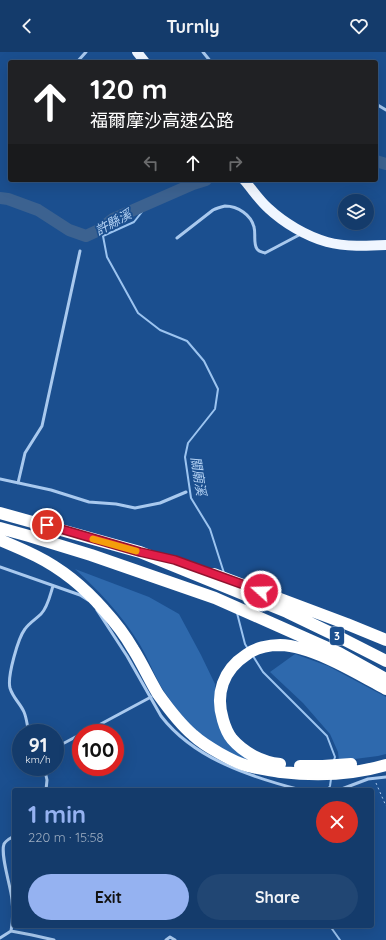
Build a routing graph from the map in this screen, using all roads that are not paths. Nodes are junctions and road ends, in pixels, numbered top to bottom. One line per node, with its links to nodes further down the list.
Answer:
1 (86, 52): 4 (lane)
2 (137, 52): 5 (main road)
3 (203, 52): 6 (lane)
4 (79, 60)
5 (143, 60)
6 (210, 60)
7 (246, 182): 8 (main road)
8 (304, 233): 9 (lane); 10 (main road)
9 (177, 238)
10 (386, 245)
11 (80, 251): 13 (lane)
12 (0, 479): 13 (lane)
13 (18, 483): 14 (lane)
14 (186, 492)
15 (0, 513): 21 (highway)
16 (0, 528): 25 (highway, 3)
17 (0, 540): 33 (highway)
18 (0, 567): 19 (lane)
19 (53, 586): 20 (lane); 28 (lane)
20 (92, 605)
21 (288, 607): 23 (highway); 24 (highway, 3)
22 (96, 609): 27 (lane)
23 (386, 640)
24 (386, 661)
25 (386, 679)
26 (386, 689): 33 (highway)
27 (151, 697): 29 (lane); 37 (lane)
28 (27, 724)
29 (101, 724)
30 (386, 758): 32 (highway)
31 (386, 766): 32 (highway)
32 (348, 769): 33 (highway)
33 (322, 770)
34 (46, 776): 36 (lane)
35 (386, 777): 38 (lane)
36 (46, 788)
37 (294, 788)
38 (344, 788)
39 (12, 837): 40 (lane)
40 (12, 899)
41 (12, 927): 42 (lane)
42 (11, 931): 43 (lane); 44 (lane)
43 (0, 938)
44 (54, 940)
45 (166, 940): 46 (lane)
46 (175, 940)

